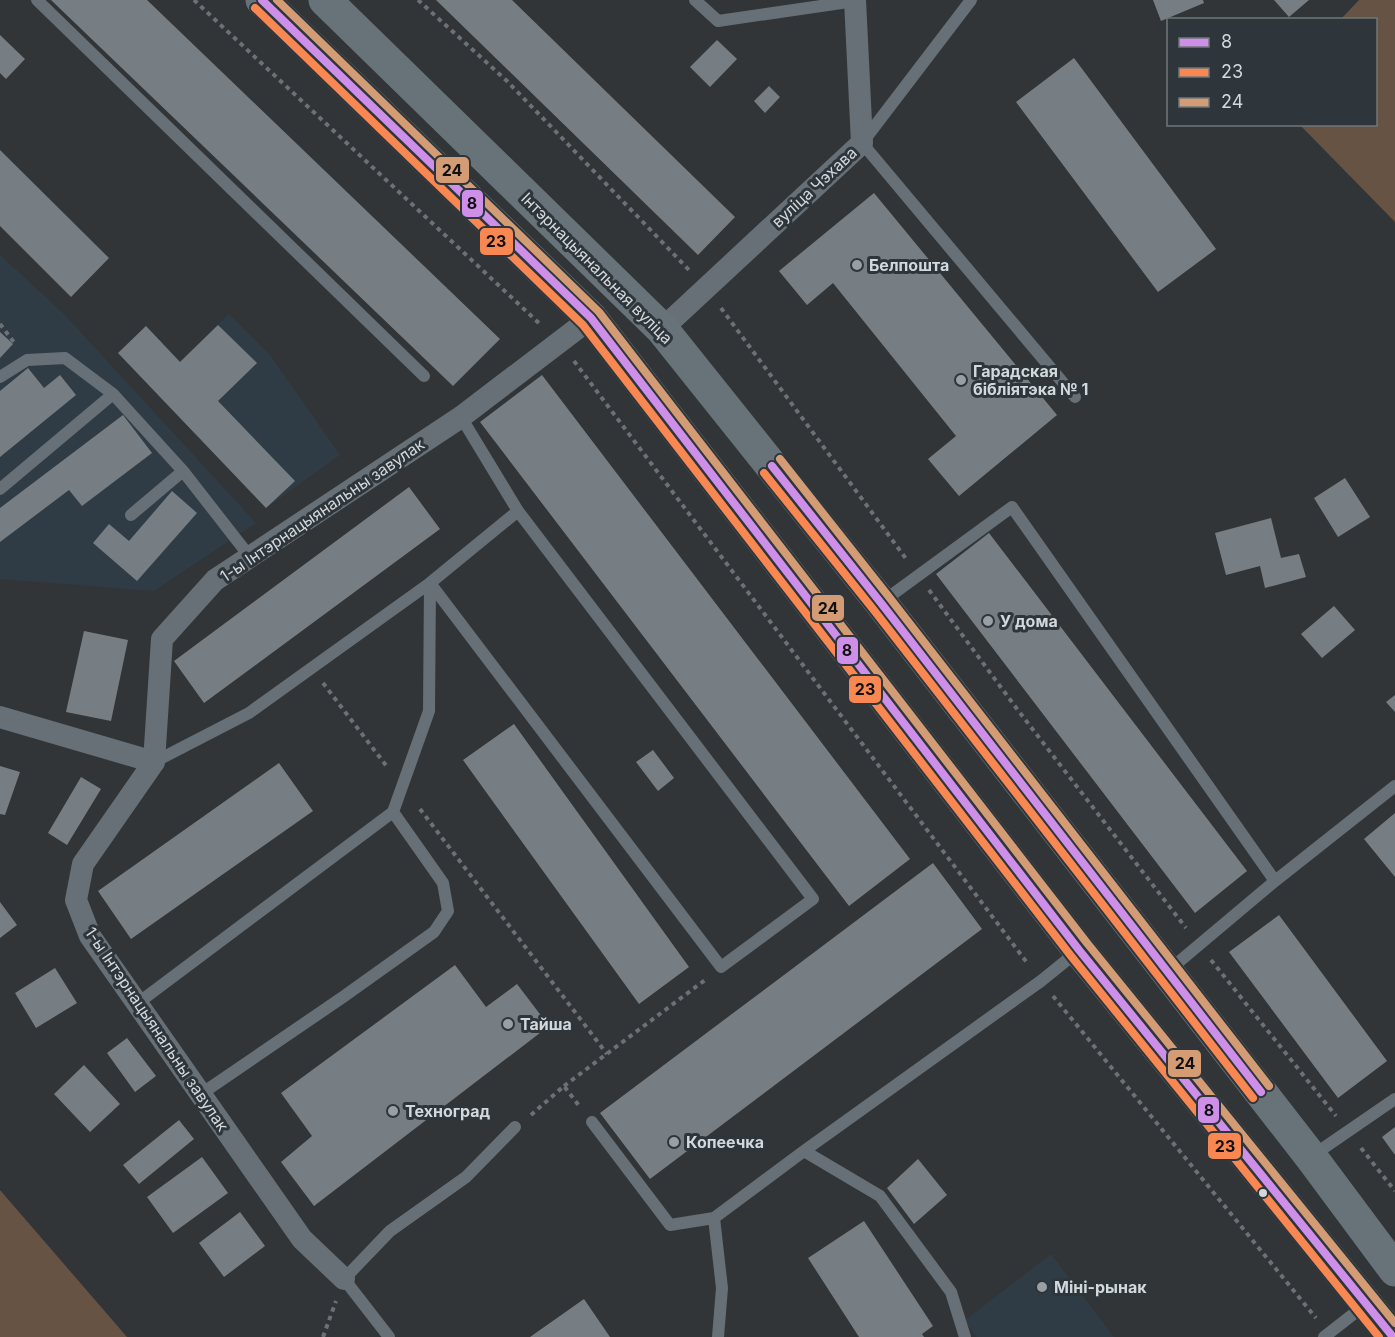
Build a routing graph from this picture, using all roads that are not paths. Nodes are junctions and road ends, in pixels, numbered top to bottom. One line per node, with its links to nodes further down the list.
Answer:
1 (37, 0): 11 (lane)
2 (262, 0): 8 (main road)
3 (324, 0): 9 (main road, Інтэрнацыянальная вуліца)
4 (694, 0): 5 (lane)
5 (855, 0): 7 (street, вуліца Чэхава)
6 (971, 0): 7 (lane)
7 (862, 143): 9 (street, вуліца Чэхава); 14 (lane)
8 (591, 318): 10 (main road); 15 (street, 1-ы Інтэрнацыянальны завулак)
9 (662, 329): 10 (main road); 22 (main road, Інтэрнацыянальная вуліца)
10 (624, 361): 28 (main road)
11 (424, 376)
12 (0, 377): 13 (lane)
13 (113, 394): 16 (lane); 17 (lane)
14 (1075, 397)
15 (461, 417): 18 (lane); 20 (street, 1-ы Інтэрнацыянальны завулак)
16 (183, 471): 19 (lane); 20 (lane)
17 (0, 489)
18 (518, 511): 21 (lane); 21 (lane)
19 (131, 515)
20 (250, 557): 24 (street, 1-ы Інтэрнацыянальны завулак)
21 (430, 583): 24 (lane); 26 (lane)
22 (881, 603): 27 (lane); 29 (main road, Інтэрнацыянальная вуліца)
23 (0, 717): 24 (street)
24 (154, 762): 30 (street, 1-ы Інтэрнацыянальны завулак)
25 (1395, 786): 27 (lane)
26 (393, 812): 30 (lane); 31 (lane)
27 (1275, 881): 29 (lane)
28 (1079, 950): 35 (lane); 41 (main road)
29 (1167, 971): 36 (main road, Інтэрнацыянальная вуліца)
30 (138, 1003): 31 (street, 1-ы Інтэрнацыянальны завулак)
31 (201, 1094): 39 (street, 1-ы Інтэрнацыянальны завулак)
32 (1395, 1099): 36 (lane)
33 (592, 1122): 37 (lane)
34 (516, 1127): 39 (lane)
35 (804, 1151): 37 (lane); 45 (lane)
36 (1311, 1157): 38 (main road, Інтэрнацыянальная вуліца)
37 (714, 1218): 44 (lane)
38 (1395, 1270)
39 (344, 1279): 43 (lane)
40 (1395, 1279): 41 (main road)
41 (1366, 1304): 42 (lane); 46 (main road)
42 (1326, 1335)
43 (389, 1337)
44 (718, 1337)
45 (965, 1337)
46 (1392, 1337)

